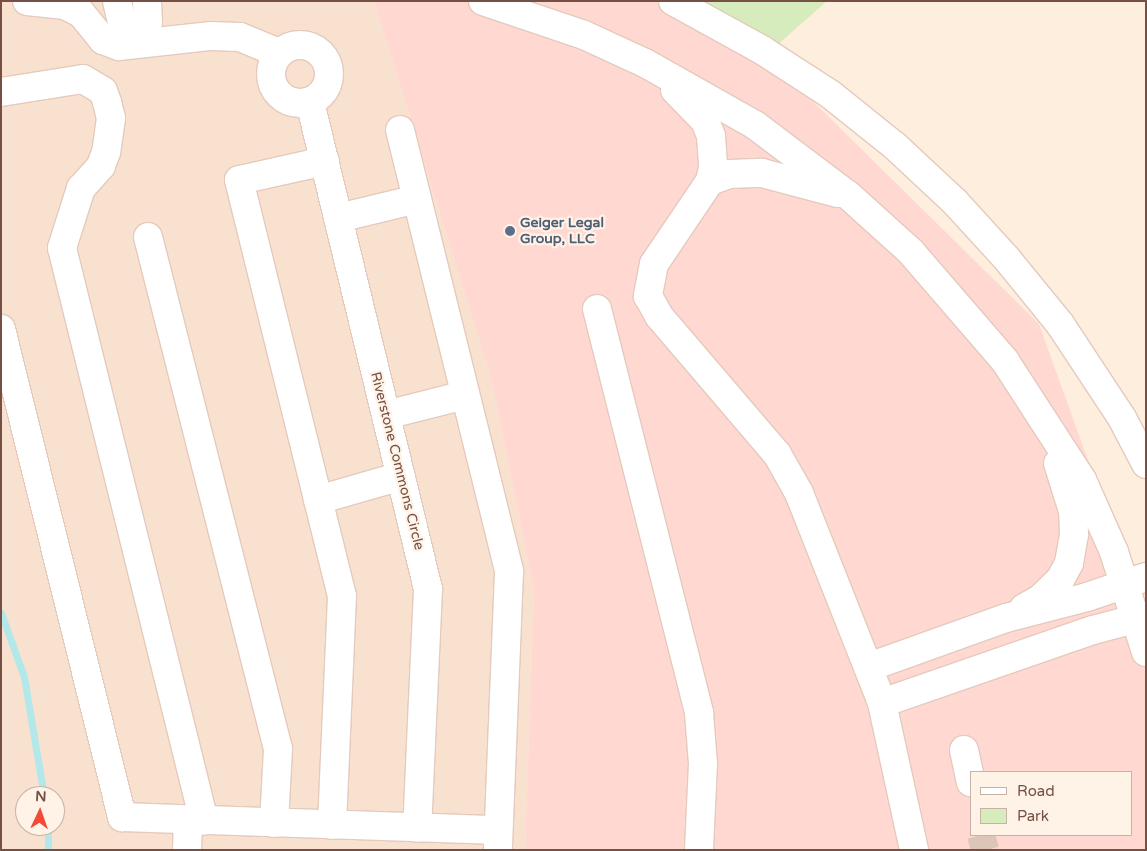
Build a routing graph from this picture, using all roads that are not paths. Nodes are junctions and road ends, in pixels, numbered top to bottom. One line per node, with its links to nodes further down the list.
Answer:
1 (27, 1): 6 (street)
2 (117, 1): 6 (street)
3 (147, 1): 6 (street)
4 (482, 1): 8 (street)
5 (673, 1): 23 (street)
6 (138, 42): 7 (street)
7 (279, 53): 10 (street); 10 (street)
8 (645, 63): 13 (street); 14 (street)
9 (1, 92): 36 (street)
10 (310, 102): 12 (street, Riverstone Commons Circle)
11 (400, 130): 15 (street)
12 (325, 161): 16 (street, Riverstone Commons Circle); 25 (street)
13 (710, 181): 14 (street); 31 (street)
14 (848, 195): 22 (street)
15 (417, 199): 16 (street); 20 (street)
16 (338, 218): 21 (street, Riverstone Commons Circle)
17 (148, 237): 37 (street)
18 (597, 309): 42 (street)
19 (1, 329): 36 (street)
20 (465, 395): 21 (street); 40 (street)
21 (386, 415): 24 (street, Riverstone Commons Circle)
22 (1045, 419): 26 (street); 28 (street)
23 (1144, 461)
24 (401, 476): 25 (street); 39 (street, Riverstone Commons Circle)
25 (318, 500): 38 (street)
26 (1135, 580): 27 (street); 28 (street)
27 (1141, 617): 30 (street); 32 (street)
28 (1006, 618): 29 (street)
29 (955, 636): 31 (street); 32 (street)
30 (1146, 652)
31 (869, 667): 33 (street)
32 (969, 673): 33 (street)
33 (882, 703): 43 (street)
34 (964, 750): 35 (street)
35 (970, 777)
36 (196, 820): 37 (street); 41 (street)
37 (274, 823): 38 (street)
38 (332, 825): 39 (street)
39 (417, 828): 40 (street)
40 (498, 840)
41 (187, 850)
42 (699, 850)
43 (914, 850)

